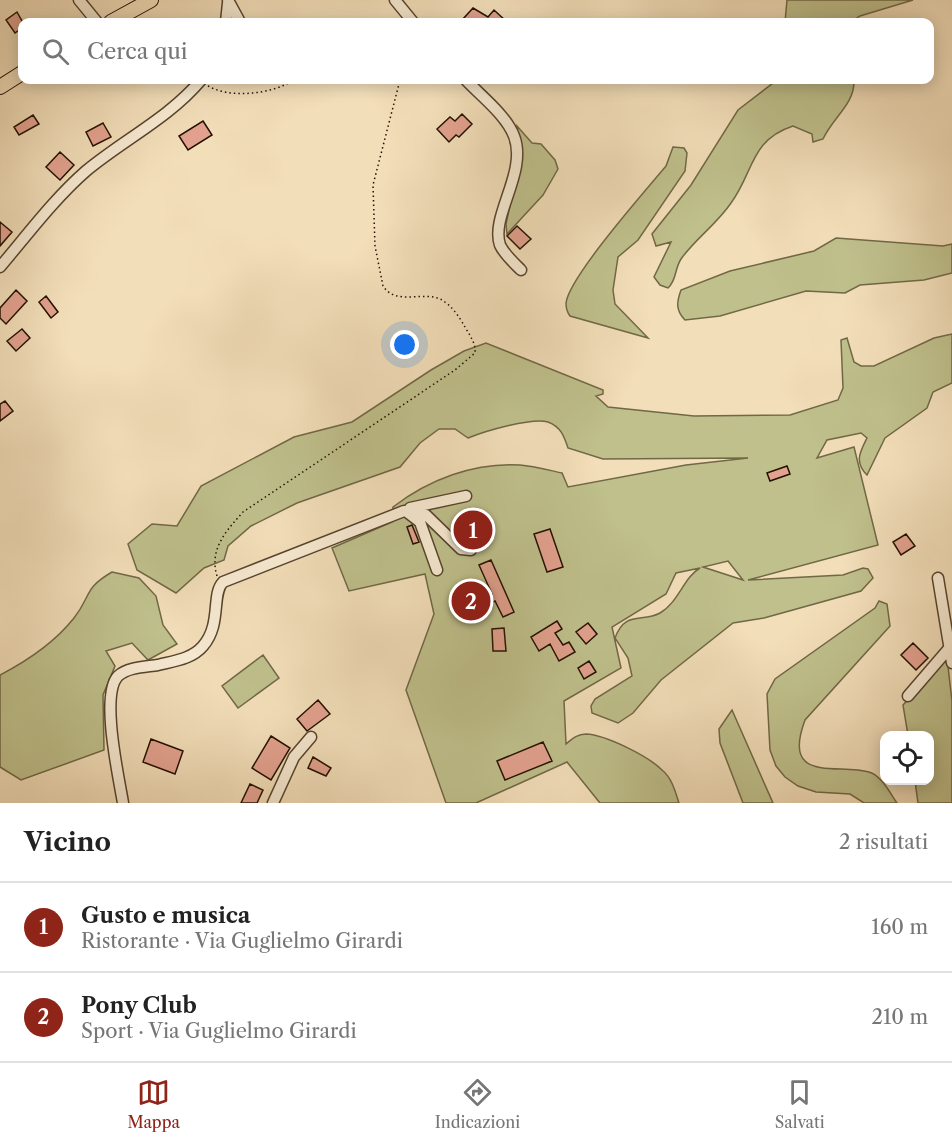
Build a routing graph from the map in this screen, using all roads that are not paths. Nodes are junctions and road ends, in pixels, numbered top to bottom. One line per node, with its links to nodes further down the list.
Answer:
1 (79, 0): 5 (street)
2 (152, 0): 6 (main road)
3 (228, 0): 7 (street); 8 (street)
4 (397, 0): 9 (street)
5 (94, 18)
6 (118, 18)
7 (226, 18)
8 (238, 18)
9 (413, 18)
10 (18, 76): 13 (main road)
11 (196, 84): 14 (street)
12 (470, 84): 15 (street)
13 (0, 87)
14 (0, 267)
15 (520, 270)
16 (466, 496): 17 (street)
17 (404, 511): 18 (street); 19 (street); 25 (street)
18 (471, 550)
19 (437, 570)
20 (938, 578): 21 (street)
21 (951, 647): 22 (street); 23 (street)
22 (952, 663)
23 (908, 696)
24 (311, 737): 26 (street)
25 (123, 803)
26 (273, 803)

